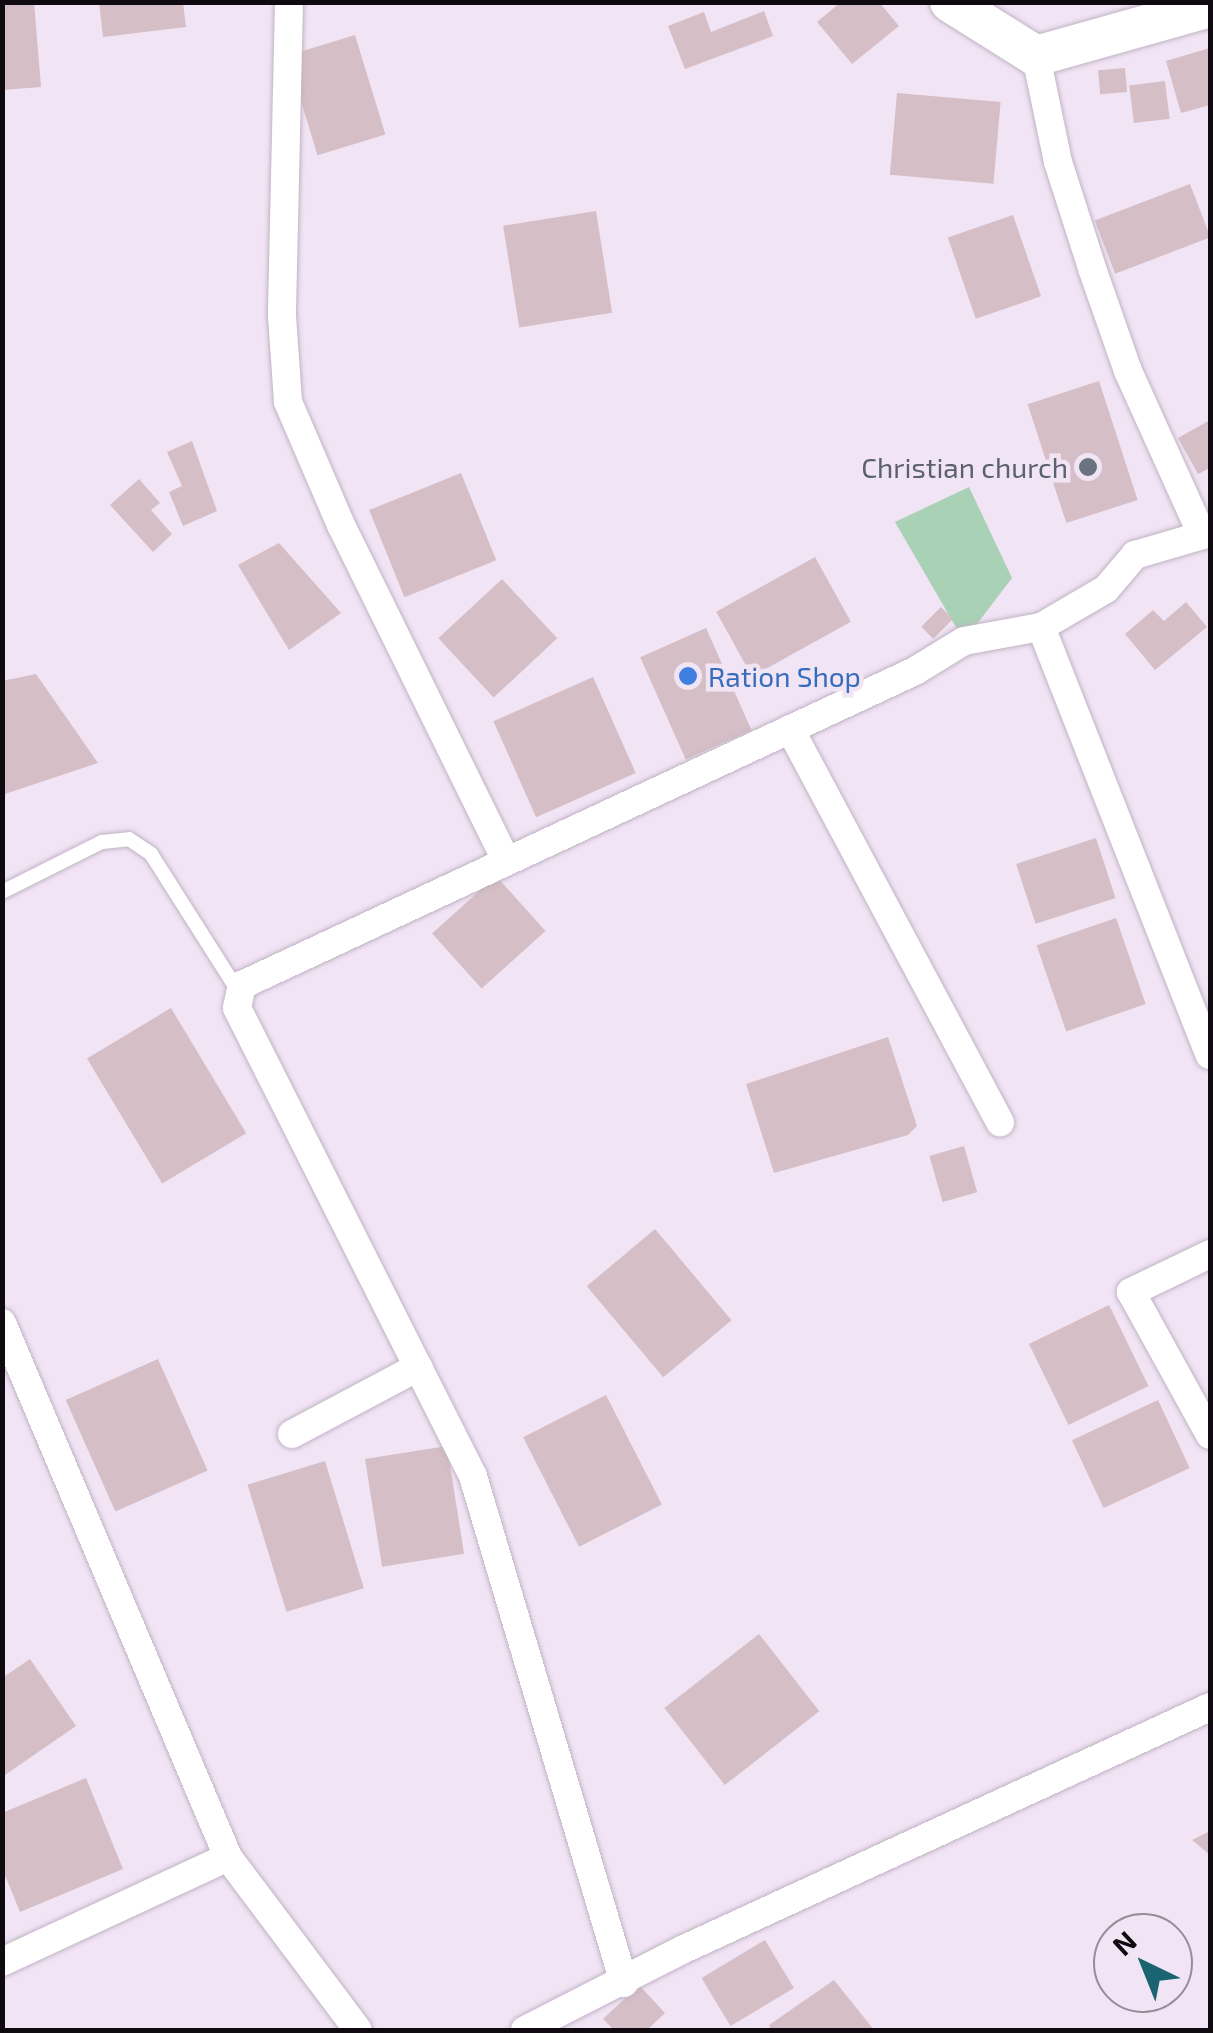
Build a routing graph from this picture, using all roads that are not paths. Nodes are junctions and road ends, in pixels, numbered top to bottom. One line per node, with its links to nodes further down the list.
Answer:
1 (289, 2): 8 (street)
2 (950, 2): 4 (main road)
3 (1210, 7): 4 (main road)
4 (1036, 56): 5 (street)
5 (1206, 534): 6 (street)
6 (1041, 627): 7 (street); 11 (street)
7 (790, 729): 8 (street); 12 (street)
8 (506, 860): 10 (street)
9 (2, 892): 10 (lane)
10 (240, 994): 15 (street)
11 (1210, 1055)
12 (1000, 1124)
13 (1210, 1254): 17 (street)
14 (2, 1323): 19 (street)
15 (418, 1367): 16 (street); 21 (street)
16 (292, 1434)
17 (1210, 1435)
18 (1210, 1707): 21 (street)
19 (228, 1857): 20 (street); 22 (street)
20 (2, 1962)
21 (624, 1983): 23 (street)
22 (358, 2030)
23 (526, 2030)

